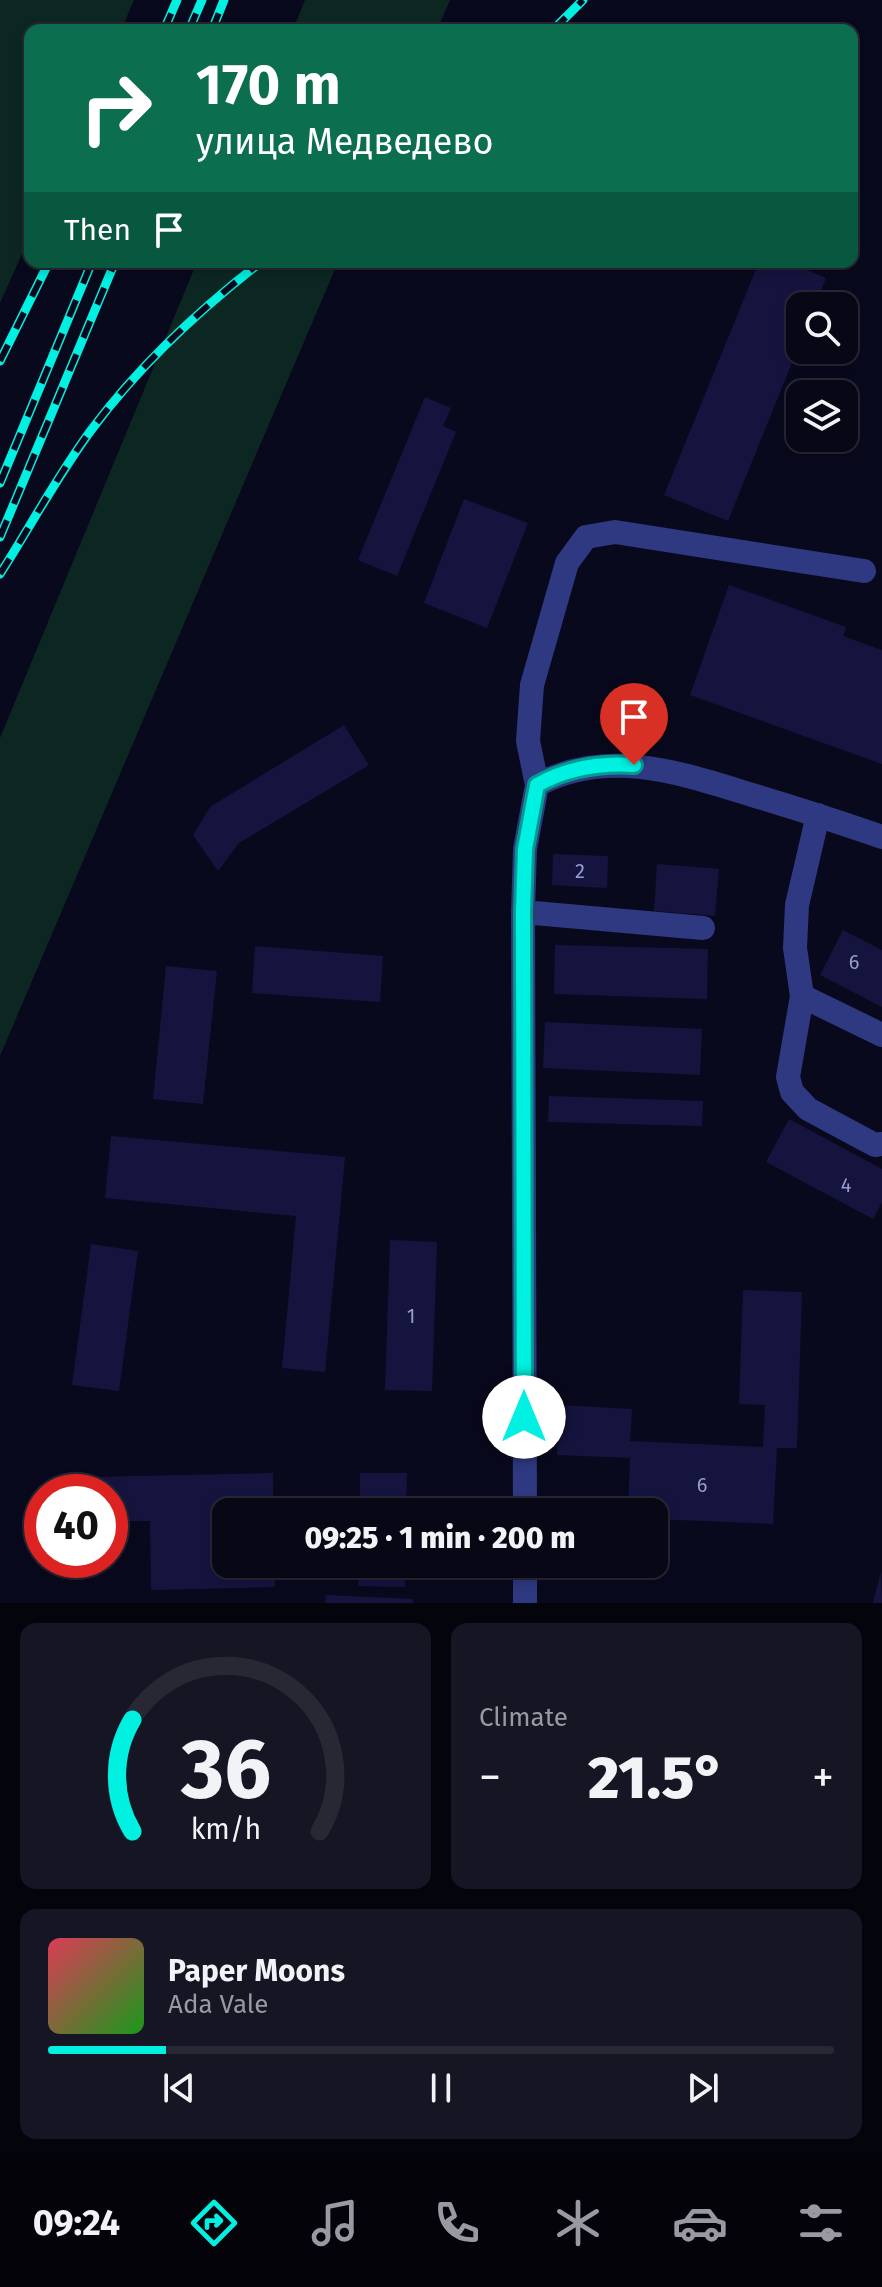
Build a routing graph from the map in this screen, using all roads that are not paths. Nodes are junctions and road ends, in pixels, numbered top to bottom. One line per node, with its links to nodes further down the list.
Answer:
1 (864, 571): 2 (street)
2 (537, 785): 3 (street); 5 (street)
3 (818, 815): 4 (street); 7 (street)
4 (882, 837)
5 (523, 912): 6 (street); 10 (street)
6 (703, 928)
7 (802, 996): 8 (street); 9 (street)
8 (882, 1035)
9 (882, 1144)
10 (525, 1498)
11 (525, 1578): 12 (street)
12 (525, 1603)

